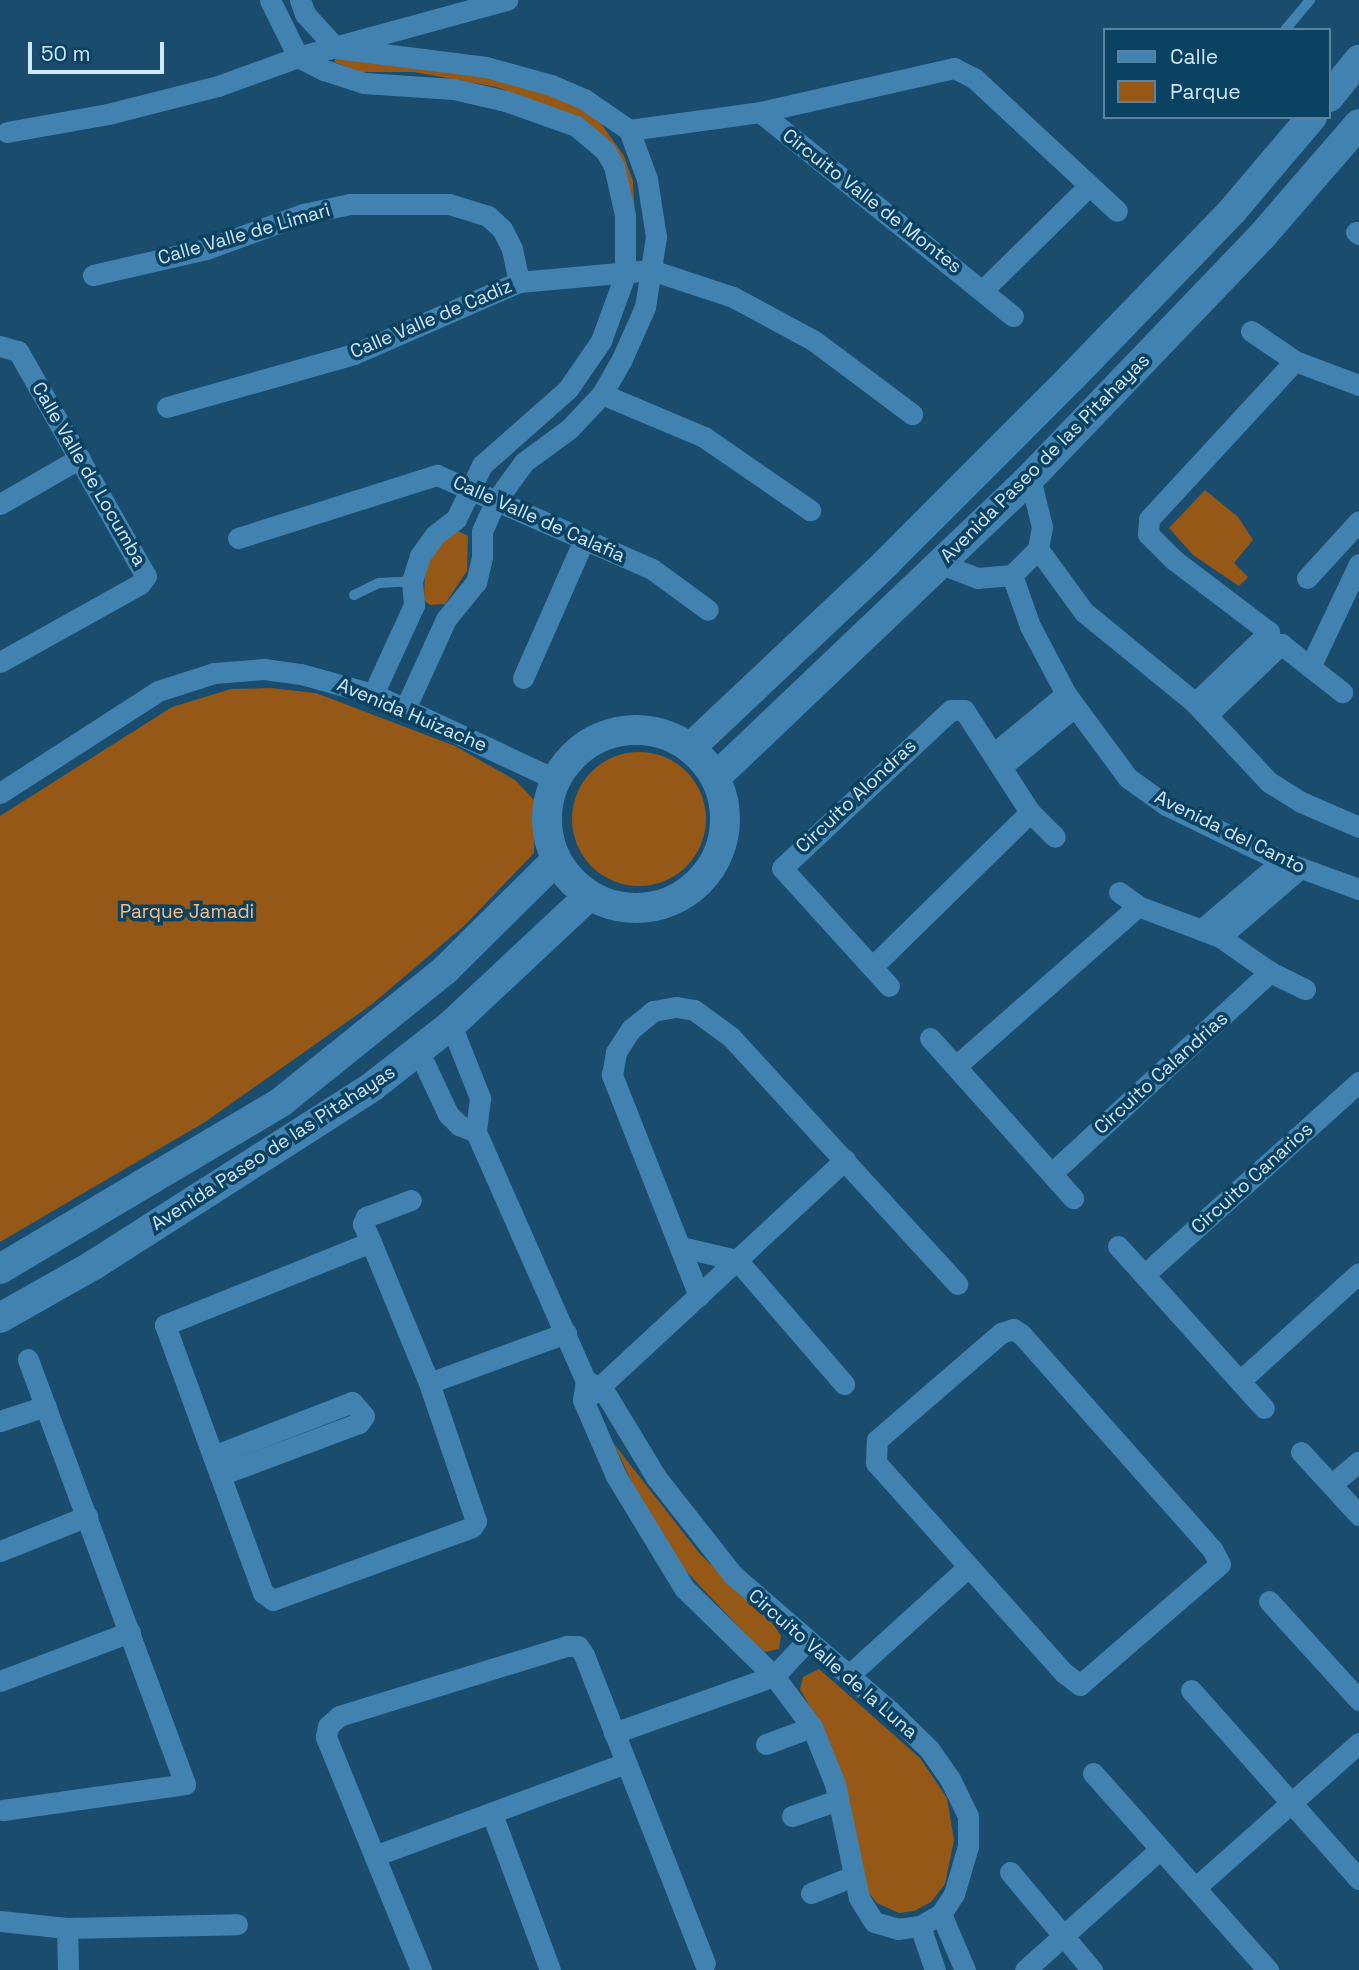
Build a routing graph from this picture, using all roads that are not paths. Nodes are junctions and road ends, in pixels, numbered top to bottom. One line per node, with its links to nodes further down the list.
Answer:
1 (270, 0): 7 (street)
2 (300, 0): 6 (street)
3 (507, 0): 6 (street)
4 (1310, 0): 5 (lane)
5 (1287, 28)
6 (336, 48): 7 (street); 11 (street)
7 (298, 57): 12 (street); 17 (street)
8 (760, 112): 11 (street, Circuito Valle de Montes); 13 (street, Circuito Valle de Montes); 19 (street, Circuito Valle de Montes)
9 (1310, 119): 57 (street, Avenida Paseo de las Pitahayas)
10 (1359, 124): 29 (street, Avenida Paseo de las Pitahayas)
11 (629, 130): 15 (street)
12 (7, 132)
13 (1090, 185): 14 (street, Circuito Valle de Montes); 19 (street)
14 (1117, 211)
15 (651, 270): 17 (street, Calle Valle de Cadiz); 25 (street); 27 (street, Calle Valle de Cadiz)
16 (93, 275): 18 (street, Calle Valle de Limari)
17 (625, 275): 18 (street, Calle Valle de Cadiz); 30 (street)
18 (519, 282): 26 (street, Calle Valle de Cadiz)
19 (984, 289): 20 (street, Circuito Valle de Montes)
20 (1013, 316)
21 (1251, 331): 23 (street)
22 (0, 346): 28 (street, Calle Valle de Locumba)
23 (1295, 361): 24 (street); 56 (street)
24 (1359, 385)
25 (602, 394): 31 (street); 33 (street)
26 (167, 407)
27 (912, 414)
28 (80, 458): 32 (street); 49 (street, Calle Valle de Locumba)
29 (1030, 478): 39 (street); 40 (street, Avenida Paseo de las Pitahayas)
30 (471, 489): 31 (street, Calle Valle de Calafia); 34 (street); 37 (street, Calle Valle de Calafia)
31 (495, 502): 36 (street); 38 (street, Calle Valle de Calafia)
32 (0, 505)
33 (810, 510)
34 (456, 519): 36 (street); 44 (street)
35 (1359, 520): 43 (street)
36 (482, 531): 48 (street)
37 (238, 538)
38 (584, 540): 47 (street, Calle Valle de Calafia); 51 (street)
39 (1038, 549): 42 (street); 56 (street)
40 (941, 564): 42 (street); 59 (street, Avenida Paseo de las Pitahayas)
41 (1359, 565): 50 (street)
42 (1012, 575): 54 (street, Avenida del Canto)
43 (1307, 578)
44 (412, 581): 45 (lane); 46 (street)
45 (354, 594)
46 (414, 605): 48 (street); 53 (street)
47 (708, 610)
48 (446, 618): 55 (street)
49 (0, 662)
50 (1310, 667): 52 (street); 56 (street)
51 (523, 678)
52 (1342, 691)
53 (373, 694): 55 (street, Avenida Huizache); 61 (street, Avenida Huizache)
54 (1070, 701): 58 (street); 66 (street, Avenida del Canto)
55 (405, 709): 60 (street, Avenida Huizache)
56 (1201, 709): 63 (street)
57 (690, 748): 59 (street); 60 (street)
58 (997, 761): 62 (street, Circuito Alondras); 72 (street, Circuito Alondras)
59 (716, 777): 69 (street)
60 (558, 780): 65 (street)
61 (1, 790)
62 (1030, 812): 64 (street, Circuito Alondras); 72 (street)
63 (1359, 827)
64 (1055, 837)
65 (555, 860): 69 (street); 78 (street, Avenida Paseo de las Pitahayas)
66 (1291, 864): 67 (street, Avenida del Canto); 71 (street)
67 (1359, 889)
68 (1119, 892): 70 (street)
69 (589, 897): 76 (street, Avenida Paseo de las Pitahayas)
70 (1138, 906): 71 (street); 81 (street)
71 (1211, 933): 73 (street)
72 (873, 966): 74 (street, Circuito Alondras)
73 (1270, 972): 75 (street); 87 (street, Circuito Calandrias)
74 (889, 986)
75 (1306, 989)
76 (451, 1025): 79 (street, Avenida Paseo de las Pitahayas); 80 (street, Circuito Valle de la Luna)
77 (930, 1038): 81 (street)
78 (348, 1050): 84 (street); 94 (street, Avenida Paseo de las Pitahayas)
79 (418, 1050): 82 (street); 84 (street, Avenida Paseo de las Pitahayas)
80 (464, 1060): 82 (street); 85 (street, Circuito Valle de la Luna)
81 (956, 1066): 87 (street)
82 (432, 1079): 85 (street)
83 (1359, 1082): 96 (street, Circuito Canarios)
84 (373, 1086): 99 (street, Avenida Paseo de las Pitahayas)
85 (476, 1132): 100 (street, Circuito Valle de la Luna)
86 (845, 1160): 92 (street); 93 (street); 97 (street)
87 (1052, 1173): 88 (street)
88 (1073, 1198)
89 (411, 1200): 90 (street)
90 (371, 1242): 103 (street); 111 (street)
91 (1118, 1246): 96 (street)
92 (681, 1247): 93 (street); 98 (street)
93 (737, 1260): 98 (street); 104 (street)
94 (0, 1269)
95 (1359, 1273): 102 (street)
96 (1145, 1275): 102 (street)
97 (957, 1284)
98 (699, 1296): 105 (street)
99 (0, 1318)
100 (566, 1333): 103 (street); 105 (street, Circuito Valle de la Luna)
101 (29, 1359): 106 (street)
102 (1241, 1380): 107 (street)
103 (429, 1383): 111 (street)
104 (844, 1384)
105 (590, 1390): 119 (street, Circuito Valle de la Luna); 121 (street, Circuito Valle de la Luna)
106 (46, 1406): 108 (street); 114 (street)
107 (1264, 1408)
108 (0, 1421)
109 (1301, 1452): 112 (street)
110 (1359, 1461): 112 (street)
111 (216, 1465): 111 (street)
112 (1332, 1484): 113 (street)
113 (1359, 1515)
114 (87, 1516): 115 (street); 118 (street)
115 (0, 1551)
116 (968, 1567): 116 (street); 120 (street)
117 (1269, 1601): 124 (street)
118 (130, 1632): 122 (street); 133 (street)
119 (805, 1643): 120 (street, Circuito Valle de la Luna); 121 (street)
120 (849, 1675): 143 (street, Circuito Valle de la Luna)
121 (774, 1676): 125 (street, Circuito Valle de la Luna); 126 (street)
122 (0, 1681)
123 (1191, 1690): 132 (street)
124 (1359, 1700)
125 (812, 1727): 128 (street); 131 (street, Circuito Valle de la Luna)
126 (614, 1733): 129 (street); 137 (street)
127 (1359, 1743): 132 (street)
128 (766, 1744)
129 (626, 1763): 134 (street); 149 (street)
130 (1093, 1773): 136 (street)
131 (838, 1800): 135 (street); 139 (street, Circuito Valle de la Luna)
132 (1290, 1802): 140 (street); 141 (street)
133 (3, 1810)
134 (492, 1814): 137 (street); 152 (street)
135 (792, 1816)
136 (1158, 1850): 141 (street); 148 (street)
137 (377, 1855): 151 (street)
138 (1010, 1872): 148 (street)
139 (853, 1876): 142 (street); 146 (street, Circuito Valle de la Luna)
140 (1359, 1879)
141 (1195, 1888): 157 (street)
142 (811, 1893)
143 (941, 1914): 146 (street); 154 (street)
144 (0, 1921): 147 (street)
145 (237, 1924): 147 (street)
146 (920, 1926): 153 (street)
147 (67, 1928): 150 (street)
148 (1063, 1936): 155 (street); 156 (street)
149 (705, 1963)
150 (68, 1970)
151 (421, 1970)
152 (550, 1970)
153 (935, 1970)
154 (965, 1970)
155 (1025, 1970)
156 (1093, 1970)
157 (1268, 1970)

